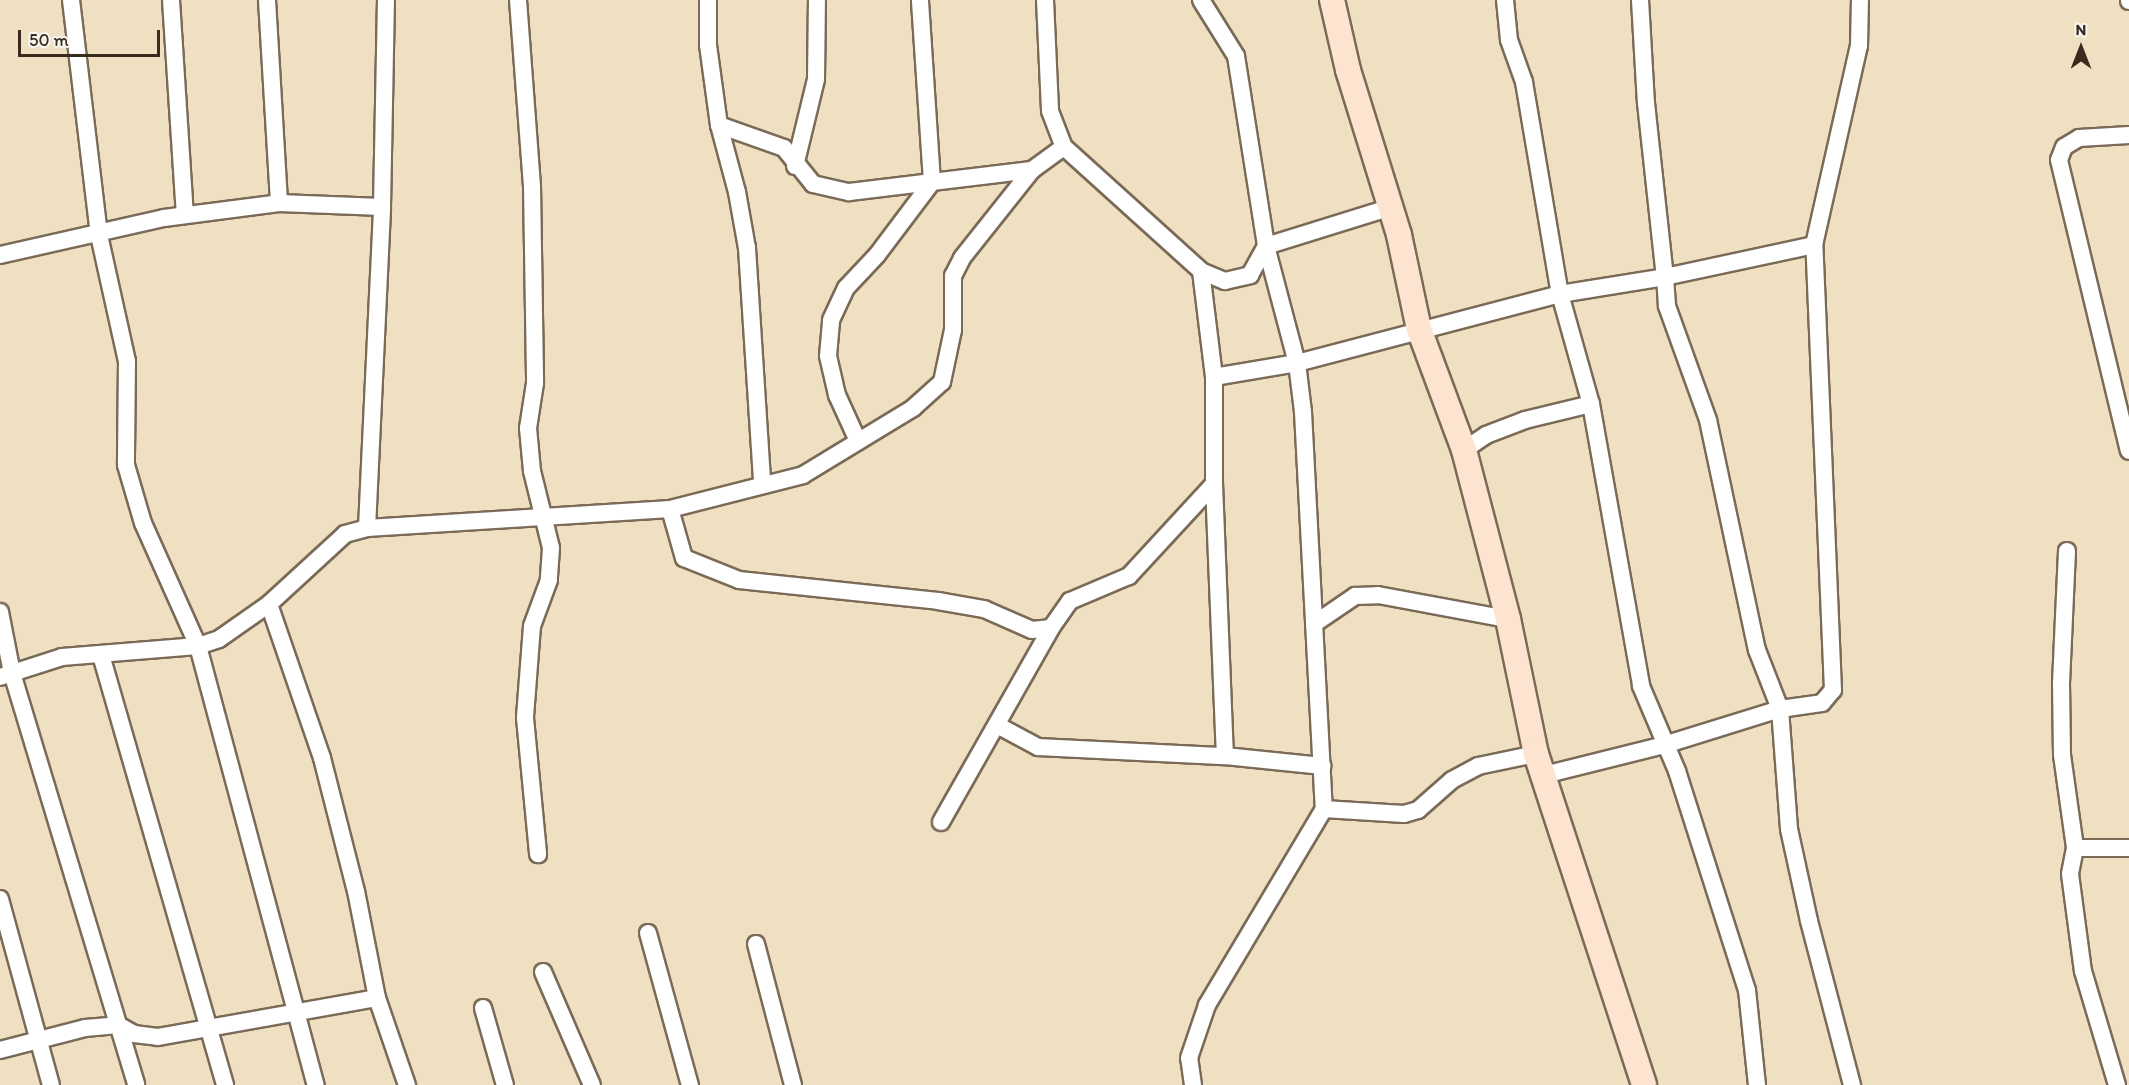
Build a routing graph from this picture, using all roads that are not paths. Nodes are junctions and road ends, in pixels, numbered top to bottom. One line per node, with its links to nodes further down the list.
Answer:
1 (71, 0): 25 (street)
2 (171, 0): 24 (street)
3 (267, 0): 21 (street)
4 (386, 0): 22 (street)
5 (518, 0): 42 (street)
6 (708, 0): 15 (street)
7 (817, 0): 18 (street)
8 (920, 0): 20 (street)
9 (1045, 0): 17 (street)
10 (1201, 0): 27 (street)
11 (1332, 0): 23 (street)
12 (1505, 0): 31 (street)
13 (1640, 0): 30 (street)
14 (1860, 0): 26 (street)
15 (719, 125): 18 (street); 39 (street)
16 (2129, 135): 38 (street)
17 (1064, 147): 19 (street); 29 (street)
18 (795, 166): 20 (street)
19 (1032, 170): 20 (street); 36 (street)
20 (932, 182): 36 (street)
21 (279, 203): 22 (street); 24 (street)
22 (382, 207): 43 (street)
23 (1388, 208): 27 (street); 32 (street)
24 (185, 215): 25 (street)
25 (99, 235): 28 (street); 50 (street)
26 (1814, 245): 30 (street); 53 (street)
27 (1266, 246): 29 (street); 33 (street)
28 (0, 255)
29 (1201, 271): 34 (street)
30 (1665, 277): 31 (street); 53 (street)
31 (1560, 294): 32 (street); 35 (street)
32 (1419, 329): 33 (street); 37 (street)
33 (1297, 363): 34 (street); 48 (street)
34 (1214, 377): 40 (street)
35 (1591, 404): 37 (street); 55 (street)
36 (858, 441): 39 (street)
37 (1464, 450): 47 (street)
38 (2129, 451)
39 (762, 483): 41 (street)
40 (1214, 484): 49 (street); 56 (street)
41 (669, 509): 42 (street); 49 (street)
42 (544, 517): 43 (street); 63 (street)
43 (367, 528): 45 (street)
44 (2067, 551): 61 (street)
45 (269, 604): 50 (street); 68 (street)
46 (0, 612): 52 (street)
47 (1508, 620): 48 (street); 57 (street)
48 (1314, 624): 58 (street)
49 (1051, 628): 54 (street)
50 (198, 646): 51 (street); 70 (street)
51 (101, 655): 52 (street); 72 (street)
52 (6, 675): 71 (street)
53 (1780, 709): 55 (street); 87 (street)
54 (997, 725): 56 (street); 60 (street)
55 (1664, 745): 57 (street); 86 (street)
56 (1225, 756): 58 (street)
57 (1540, 765): 59 (street); 85 (street)
58 (1322, 766): 59 (street)
59 (1324, 809): 84 (street)
60 (941, 822)
61 (2075, 848): 62 (street); 88 (street)
62 (2129, 848)
63 (538, 854)
64 (0, 898): 73 (street)
65 (648, 933): 82 (street)
66 (756, 944): 83 (street)
67 (543, 972): 81 (street)
68 (377, 998): 70 (street); 79 (street)
69 (483, 1008): 80 (street)
70 (294, 1011): 72 (street); 78 (street)
71 (118, 1025): 72 (street); 73 (street); 76 (street)
72 (210, 1028): 77 (street)
73 (38, 1039): 74 (street); 75 (street)
74 (0, 1050)
75 (51, 1085)
76 (136, 1085)
77 (225, 1085)
78 (316, 1085)
79 (406, 1085)
80 (505, 1085)
81 (592, 1085)
82 (690, 1085)
83 (793, 1085)
84 (1193, 1085)
85 (1644, 1085)
86 (1757, 1085)
87 (1852, 1085)
88 (2117, 1085)

